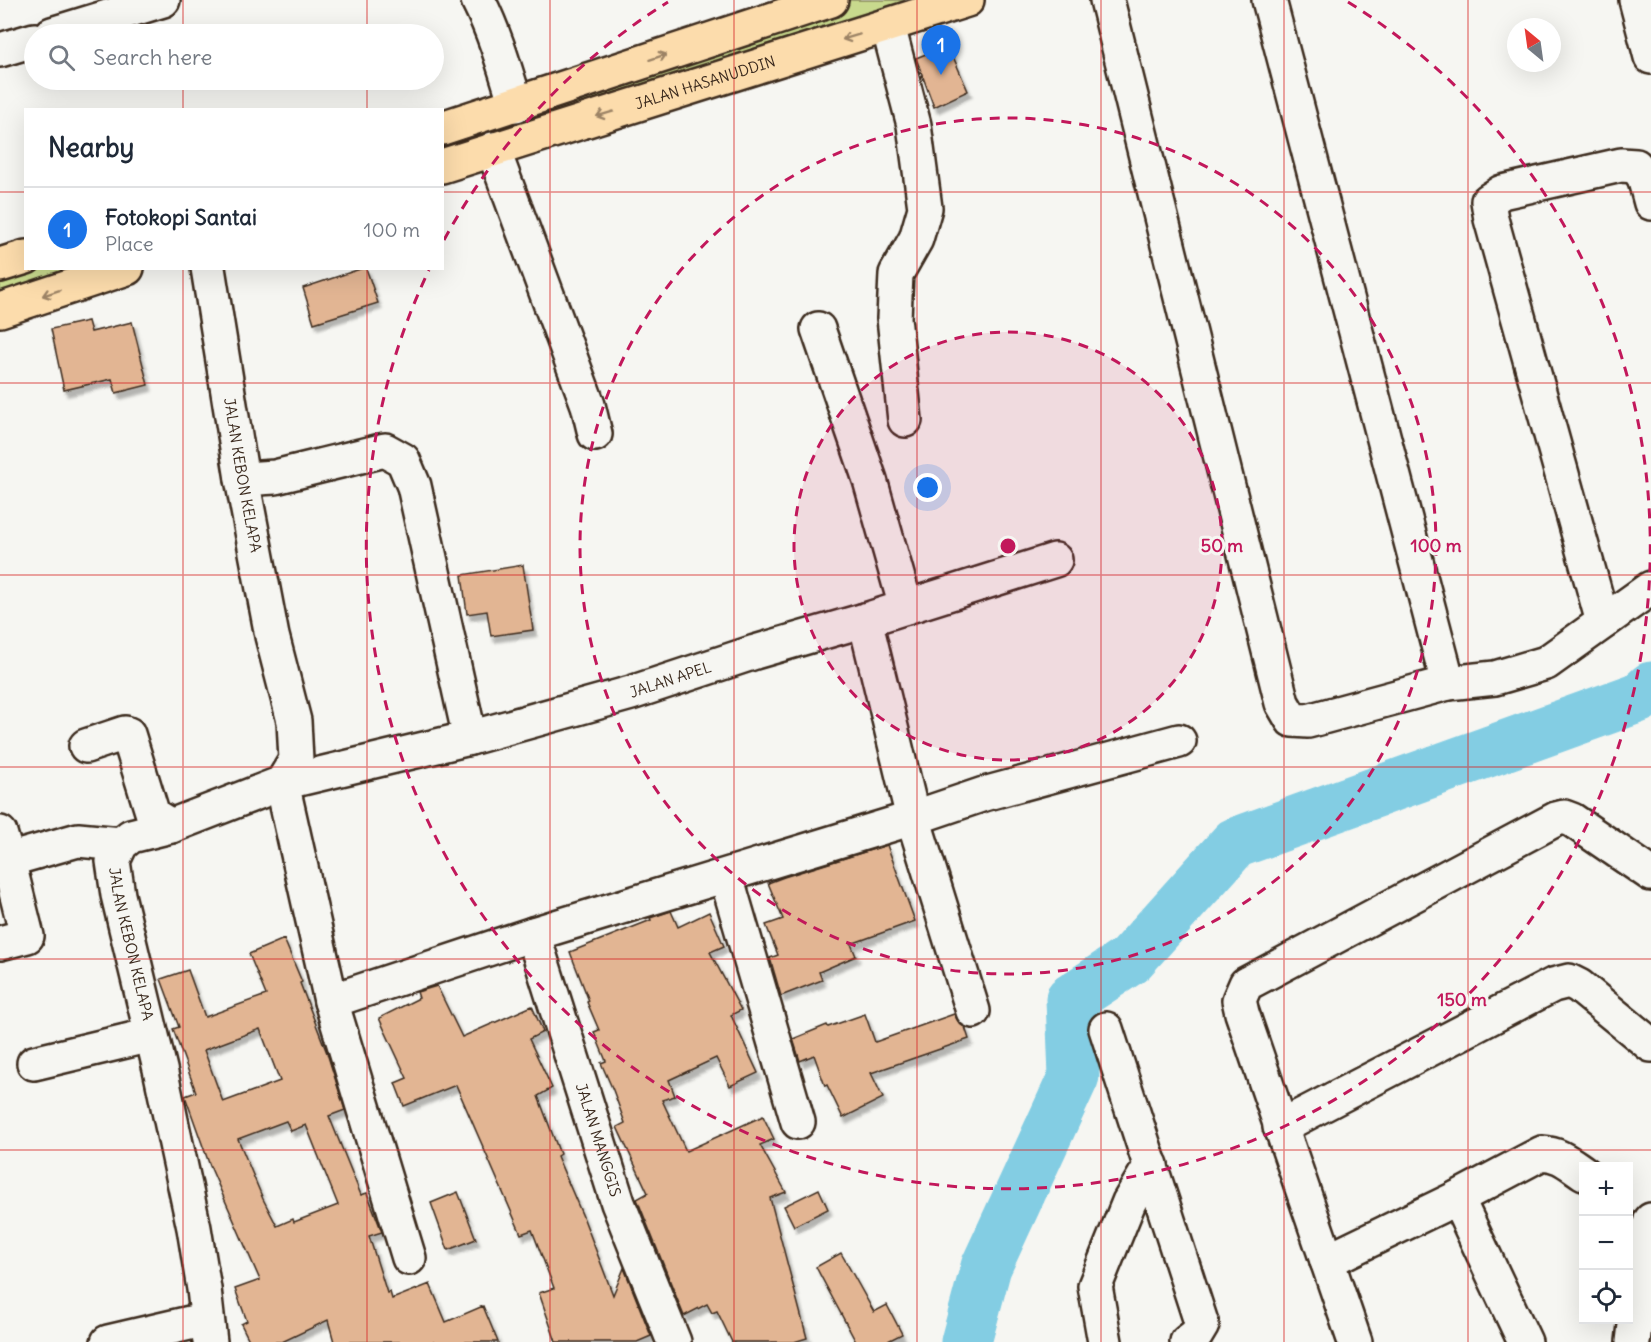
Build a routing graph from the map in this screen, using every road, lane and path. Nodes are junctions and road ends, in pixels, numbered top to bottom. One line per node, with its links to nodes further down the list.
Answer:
1 (163, 0): 8 (street)
2 (478, 0): 13 (street)
3 (831, 0): 13 (highway, one-way to 3)
4 (967, 0): 9 (highway, JALAN HASANUDDIN)
5 (1107, 0): 32 (street)
6 (1269, 0): 32 (street)
7 (1636, 0): 12 (street)
8 (85, 24)
9 (888, 26): 15 (highway, JALAN HASANUDDIN, one-way to 15); 24 (street)
10 (24, 43): 11 (street)
11 (0, 51)
12 (1651, 57)
13 (516, 105): 14 (highway)
14 (444, 127)
15 (493, 149): 16 (highway, JALAN HASANUDDIN); 25 (street)
16 (444, 165)
17 (1651, 203): 31 (street)
18 (24, 258): 19 (highway)
19 (0, 265)
20 (121, 270): 22 (highway, one-way to 22)
21 (207, 270): 26 (street, JALAN KEBON KELAPA)
22 (0, 310)
23 (818, 329): 29 (street)
24 (905, 420)
25 (595, 434)
26 (242, 479): 33 (street); 36 (street, JALAN KEBON KELAPA)
27 (1055, 560): 29 (street, JALAN APEL)
28 (1651, 588): 31 (street)
29 (906, 607): 30 (street, JALAN APEL)
30 (865, 620): 33 (street, JALAN APEL); 37 (street)
31 (1603, 622): 32 (street)
32 (1448, 683)
33 (470, 738): 36 (street, JALAN APEL)
34 (1179, 741): 37 (street)
35 (86, 746): 38 (street)
36 (282, 783): 38 (street, JALAN KEBON KELAPA); 45 (street)
37 (913, 818): 42 (street); 46 (street)
38 (171, 826): 39 (street, JALAN KEBON KELAPA)
39 (121, 844): 40 (street); 48 (street, JALAN KEBON KELAPA)
40 (4, 846): 44 (street)
41 (1651, 874): 52 (street)
42 (726, 876): 43 (street); 51 (street)
43 (533, 934): 45 (street); 62 (street, JALAN MANGGIS)
44 (0, 943)
45 (331, 1001): 58 (street)
46 (973, 1011)
47 (1106, 1029): 53 (street)
48 (151, 1035): 50 (street); 60 (street, JALAN KEBON KELAPA)
49 (1651, 1045): 52 (street)
50 (34, 1063)
51 (798, 1122)
52 (1280, 1127): 59 (street)
53 (1151, 1165): 63 (street); 64 (street)
54 (1579, 1170): 55 (street)
55 (1457, 1198): 59 (street); 66 (street)
56 (1633, 1207): 57 (street)
57 (1651, 1220): 67 (street)
58 (409, 1258)
59 (1327, 1261): 65 (street)
60 (208, 1331): 61 (street)
61 (108, 1342)
62 (674, 1342)
63 (1105, 1342)
64 (1187, 1342)
65 (1355, 1342)
66 (1525, 1342)
67 (1633, 1342)

